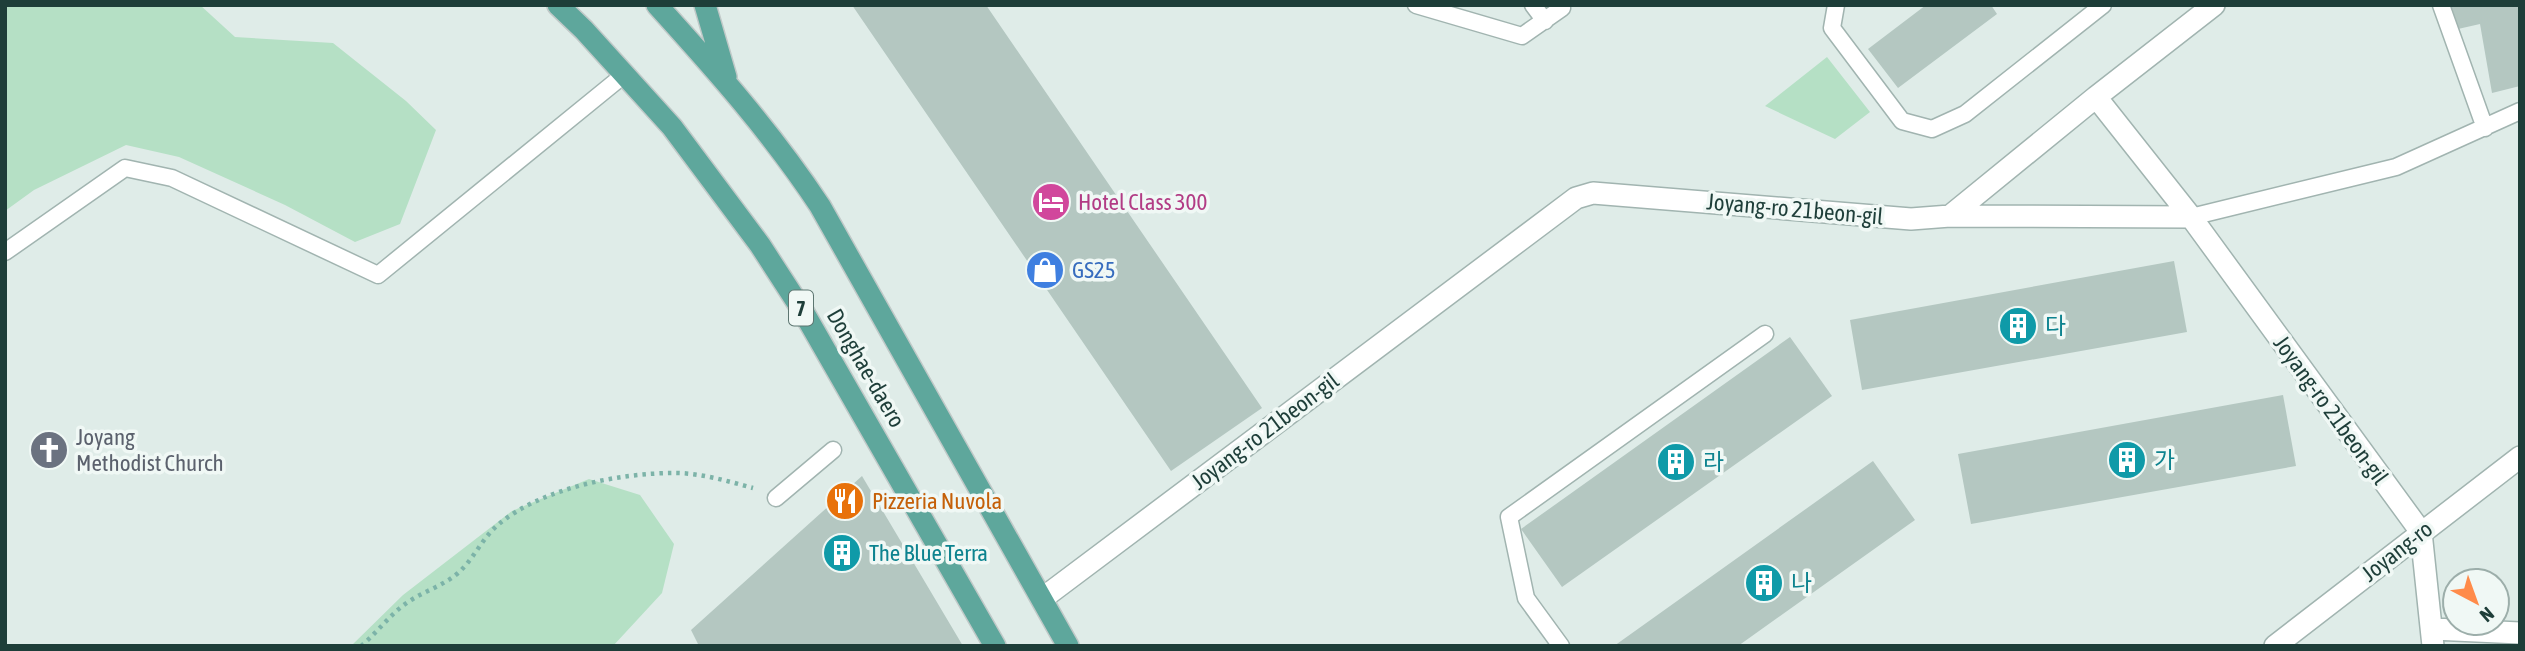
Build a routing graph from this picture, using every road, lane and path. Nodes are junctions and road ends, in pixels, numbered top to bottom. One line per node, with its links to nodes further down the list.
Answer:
1 (558, 5): 12 (main road, Donghae-daero / 7)
2 (657, 5): 13 (main road, Donghae-daero)
3 (705, 5): 13 (main road)
4 (1416, 5): 11 (lane)
5 (1533, 5): 11 (lane)
6 (1836, 5): 7 (lane)
7 (2103, 5)
8 (2214, 5): 14 (street)
9 (2441, 5): 16 (lane)
10 (1562, 8): 11 (lane)
11 (1545, 21)
12 (625, 74): 19 (lane); 29 (main road, Donghae-daero / 7)
13 (728, 83): 25 (main road, Donghae-daero)
14 (2096, 97): 17 (street); 18 (street, Joyang-ro 21beon-gil)
15 (2520, 111): 16 (lane)
16 (2485, 128): 18 (lane)
17 (1950, 216): 18 (street, Joyang-ro 21beon-gil); 25 (street, Joyang-ro 21beon-gil)
18 (2191, 217): 24 (street, Joyang-ro 21beon-gil)
19 (5, 252)
20 (1765, 334): 31 (lane)
21 (833, 450): 23 (lane)
22 (2520, 457): 24 (street, Joyang-ro)
23 (776, 498): 28 (path)
24 (2421, 532): 27 (street); 32 (street, Joyang-ro)
25 (1043, 598): 30 (main road, Donghae-daero)
26 (2520, 634): 27 (street)
27 (2433, 637)
28 (362, 646)
29 (995, 646)
30 (1068, 646)
31 (1561, 646)
32 (2275, 646)

